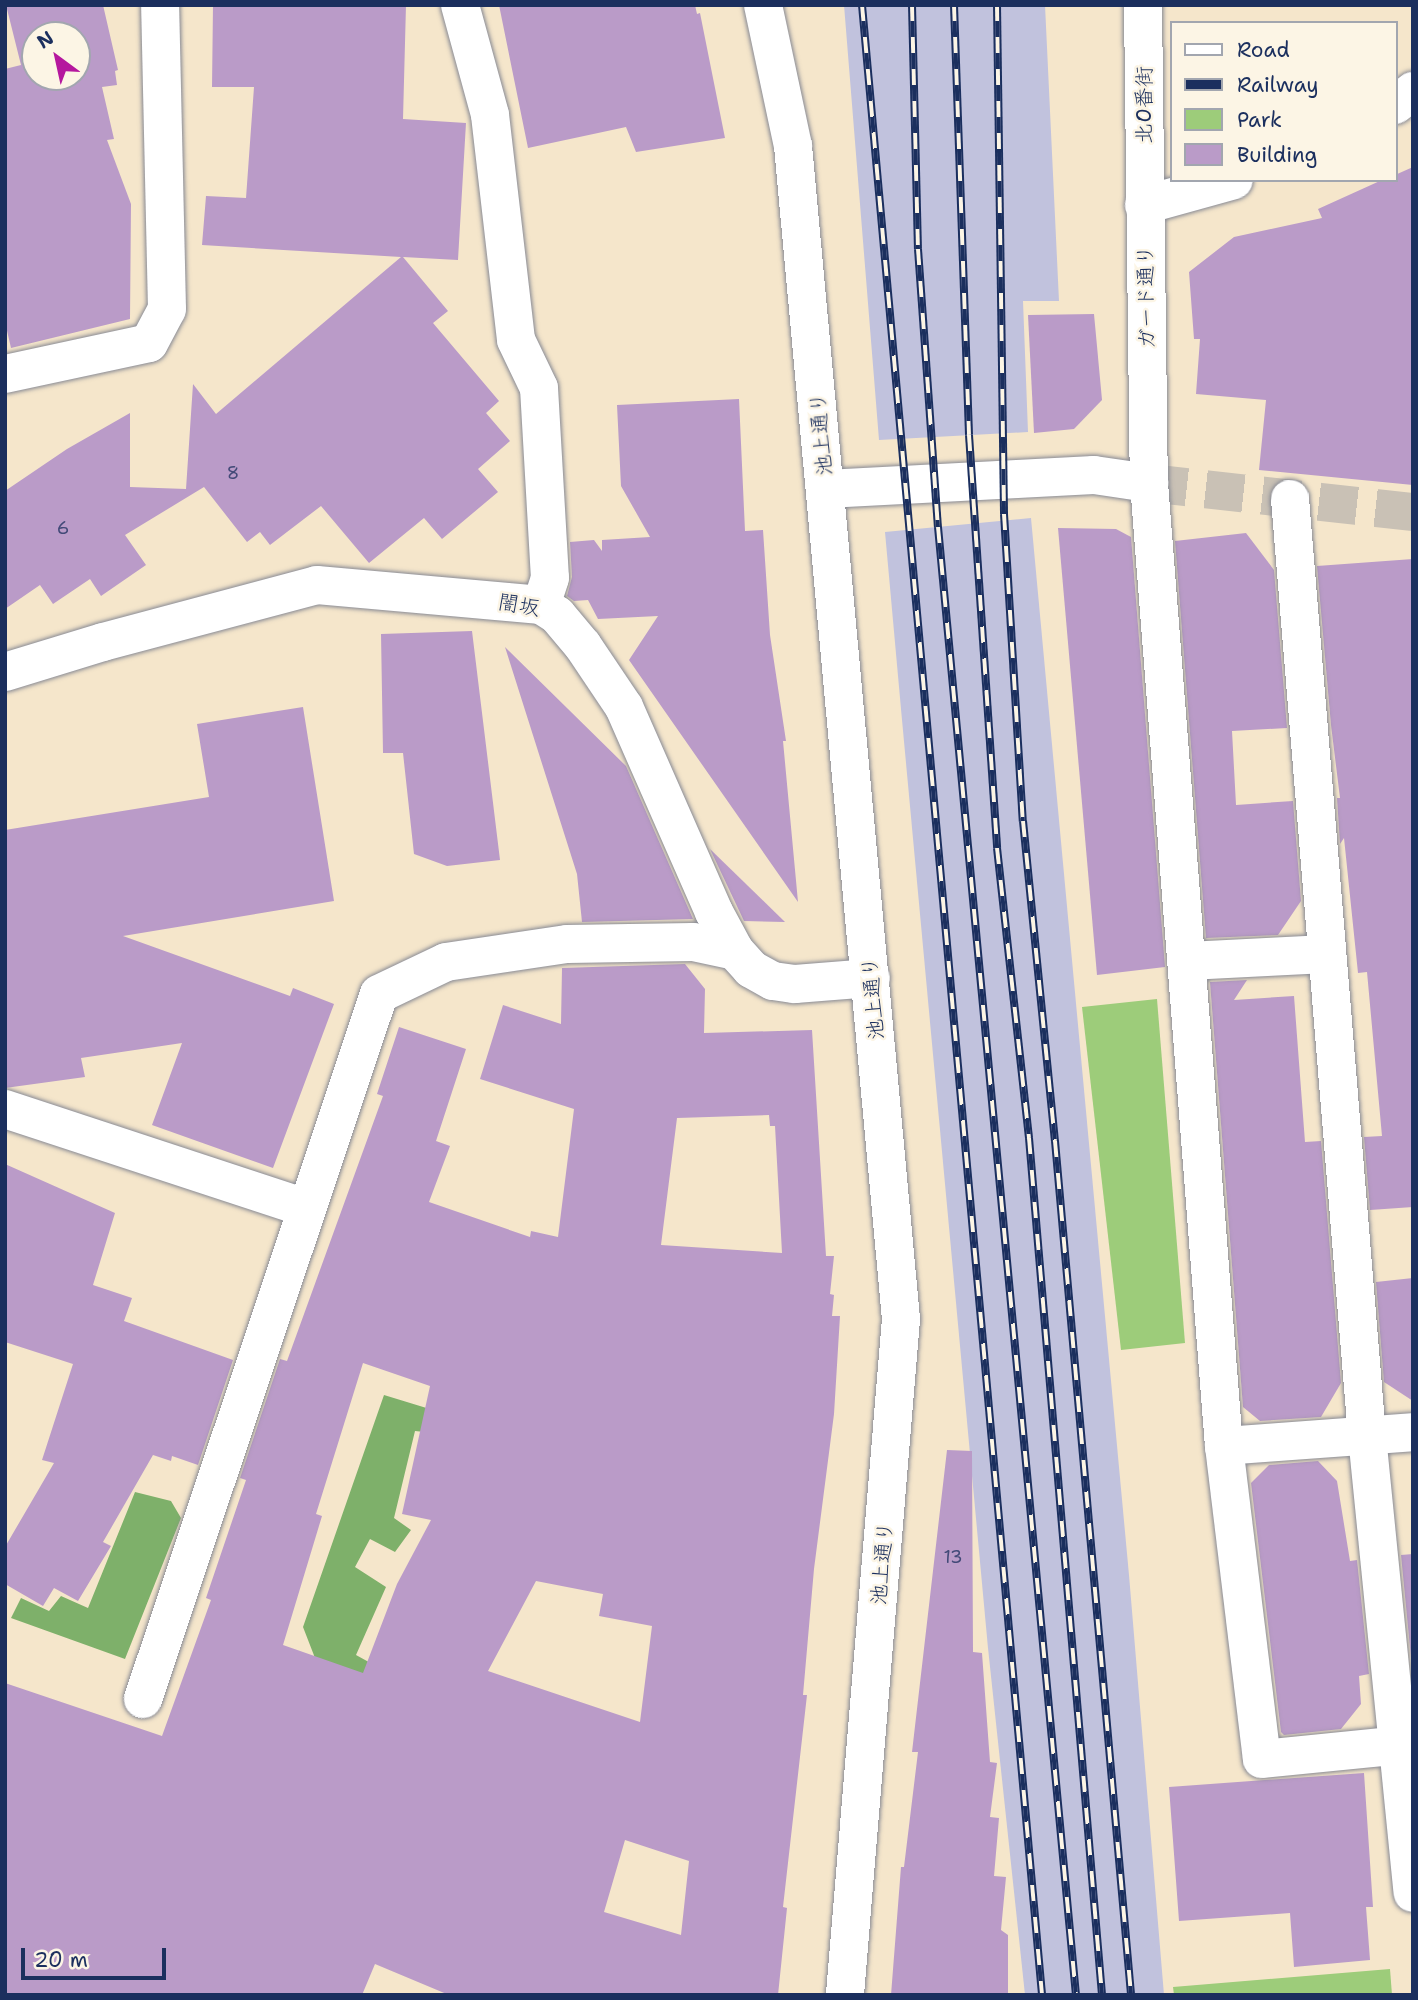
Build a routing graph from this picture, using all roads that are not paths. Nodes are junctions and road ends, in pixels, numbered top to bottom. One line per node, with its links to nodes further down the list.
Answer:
1 (160, 5): 9 (street)
2 (460, 5): 13 (street)
3 (763, 5): 11 (street, 池上通り)
4 (1143, 5): 8 (street, 北0番街)
5 (1413, 91): 6 (street)
6 (1397, 103)
7 (1227, 182): 8 (street)
8 (1144, 205): 10 (street, ガード通り)
9 (5, 374)
10 (1149, 483): 11 (street); 17 (street, ガード通り)
11 (826, 489): 18 (street, 池上通り)
12 (1290, 499): 16 (street)
13 (541, 605): 14 (street, 闇坂); 15 (street, 闇坂)
14 (5, 672)
15 (735, 951): 18 (street, 闇坂); 20 (street)
16 (1327, 954): 17 (street); 22 (street)
17 (1187, 961): 23 (street, ガード通り)
18 (871, 978): 27 (street, 池上通り)
19 (5, 1109): 20 (street)
20 (306, 1208): 24 (street)
21 (1413, 1432): 22 (street)
22 (1367, 1436): 23 (street); 25 (street)
23 (1224, 1446): 25 (street, ガード通り)
24 (143, 1699)
25 (1406, 1745): 26 (street)
26 (1413, 1893)
27 (845, 1995)

